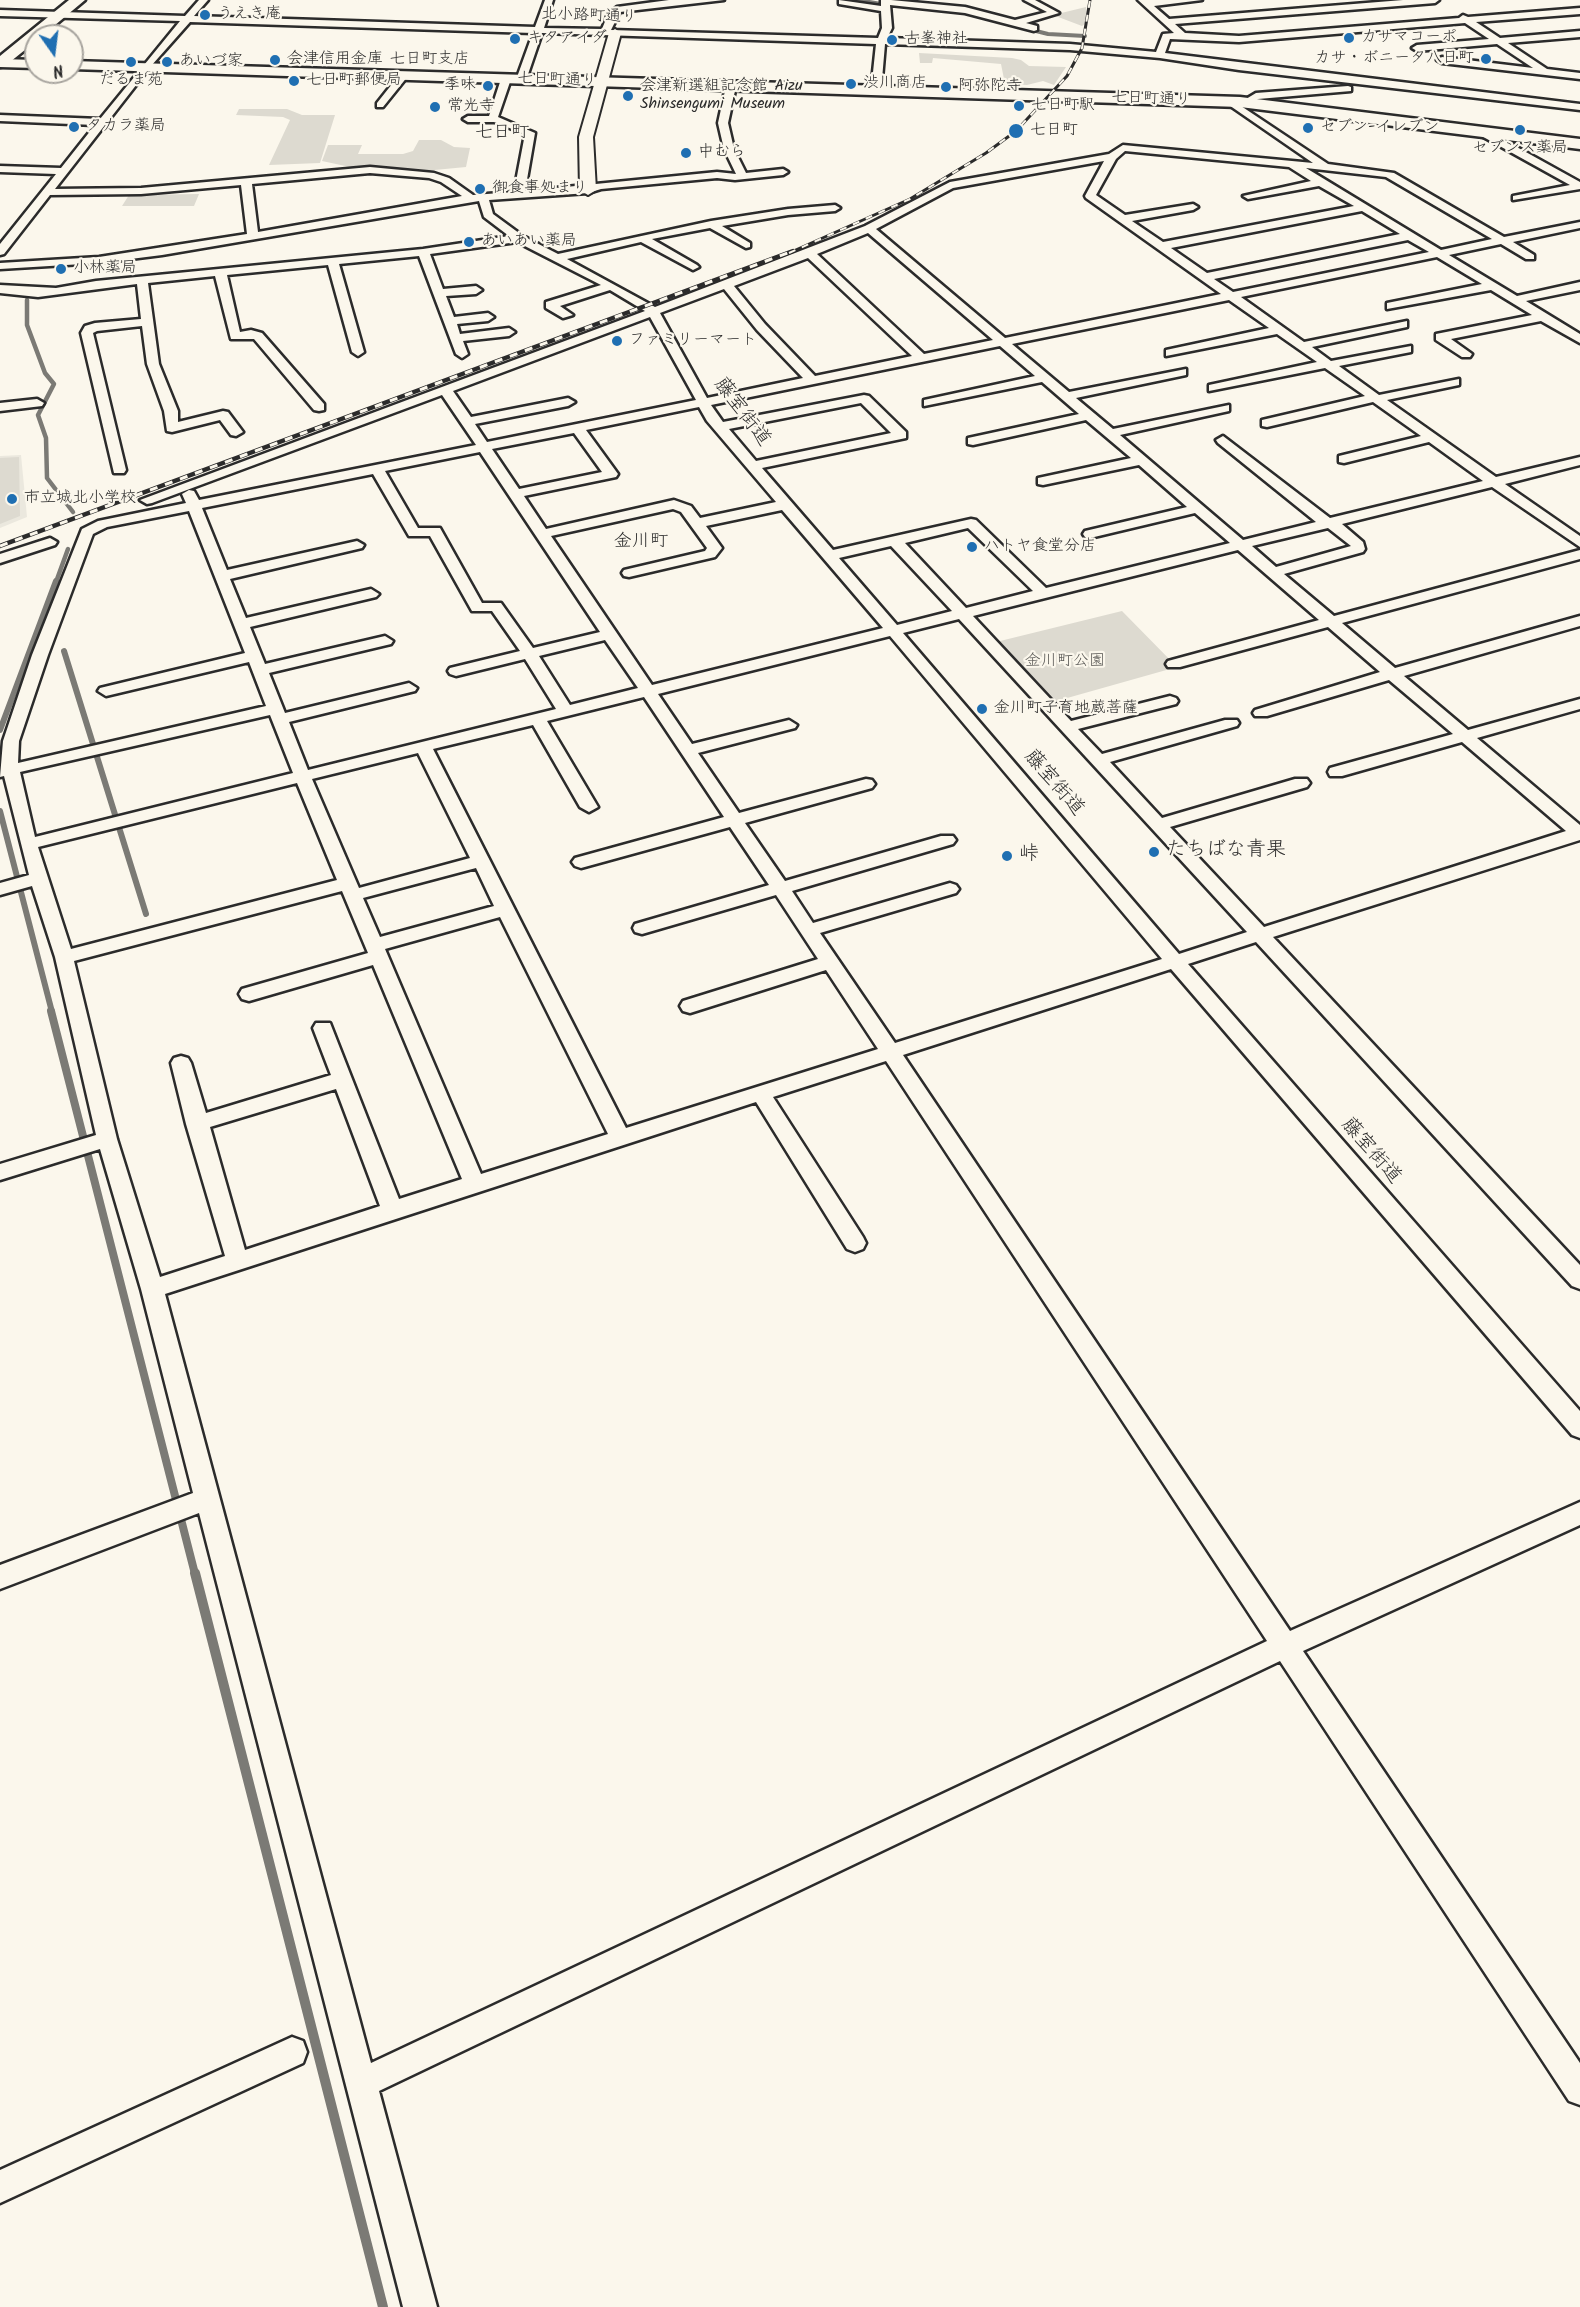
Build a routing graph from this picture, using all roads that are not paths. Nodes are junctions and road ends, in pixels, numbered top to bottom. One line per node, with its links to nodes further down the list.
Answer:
1 (78, 0): 14 (main road)
2 (204, 0): 16 (street)
3 (549, 0): 23 (street)
4 (720, 0): 25 (street)
5 (1028, 0): 20 (street)
6 (1198, 0): 9 (street)
7 (1435, 0): 15 (street); 17 (street)
8 (842, 2): 10 (street)
9 (1145, 2): 18 (street)
10 (885, 4): 20 (street); 30 (street)
11 (1248, 5): 15 (street)
12 (1580, 11): 17 (street)
13 (0, 13): 14 (street, 北小路町通り)
14 (60, 15): 16 (street, 北小路町通り); 35 (main road)
15 (1261, 15): 18 (street); 19 (street)
16 (188, 19): 23 (street, 北小路町通り); 38 (street)
17 (1467, 21): 24 (street); 29 (street)
18 (1168, 22): 27 (street)
19 (1269, 22)
20 (1014, 23): 21 (street)
21 (1034, 28)
22 (1278, 29): 28 (street)
23 (538, 30): 25 (street, 北小路町通り); 42 (street)
24 (1326, 32): 28 (street); 31 (street)
25 (610, 33): 30 (street, 北小路町通り); 43 (street)
26 (1580, 34): 29 (street)
27 (1183, 36): 28 (street); 33 (street)
28 (1287, 36)
29 (1498, 41): 32 (street); 39 (street)
30 (881, 42): 33 (street, 北小路町通り); 46 (street)
31 (1340, 42)
32 (1418, 48)
33 (1160, 55): 44 (street, 北小路町通り)
34 (1442, 60): 39 (street)
35 (0, 63): 36 (main road)
36 (24, 64)
37 (84, 65): 38 (main road, 七日町通り)
38 (147, 68): 40 (main road, 七日町通り); 54 (street)
39 (1546, 72): 41 (street)
40 (403, 76): 42 (main road, 七日町通り); 49 (street)
41 (1580, 76)
42 (514, 80): 43 (main road, 七日町通り); 53 (street)
43 (601, 82): 45 (main road, 七日町通り); 66 (street)
44 (1371, 83): 48 (street); 50 (street, 北小路町通り)
45 (732, 86): 46 (main road, 七日町通り); 63 (street)
46 (876, 91): 47 (main road, 七日町通り)
47 (1229, 101): 48 (main road, 七日町通り); 59 (street)
48 (1246, 102): 55 (main road, 七日町通り)
49 (380, 105)
50 (1580, 107)
51 (0, 118): 54 (street)
52 (468, 119): 53 (street)
53 (494, 119): 68 (street)
54 (103, 122): 61 (street)
55 (1482, 132): 56 (main road, 七日町通り); 71 (street)
56 (1580, 144)
57 (1112, 157): 58 (street); 76 (street); 82 (street)
58 (1290, 163): 59 (street); 65 (street)
59 (1325, 166): 87 (street)
60 (0, 169): 61 (street)
61 (65, 171): 67 (street)
62 (783, 172): 63 (street)
63 (739, 177): 66 (street)
64 (246, 180): 67 (street); 70 (street); 84 (street)
65 (1321, 182): 69 (street); 74 (street)
66 (588, 190): 68 (street)
67 (48, 192): 81 (street)
68 (519, 195): 70 (street)
69 (1248, 195)
70 (477, 198): 84 (street); 85 (street)
71 (1517, 198)
72 (1192, 207): 76 (street)
73 (835, 208): 75 (street)
74 (1363, 208): 83 (street); 89 (street)
75 (788, 212): 77 (street); 78 (street)
76 (1124, 219): 89 (street)
77 (803, 221)
78 (711, 225): 86 (street); 88 (street)
79 (1580, 225): 87 (street)
80 (0, 227): 81 (street)
81 (20, 227): 90 (street)
82 (869, 228): 92 (street); 123 (street)
83 (1409, 236): 93 (street); 100 (street)
84 (253, 237): 97 (street)
85 (519, 238): 91 (street); 95 (street)
86 (642, 238): 95 (street); 98 (street)
87 (1502, 241): 93 (street); 94 (street)
88 (746, 245)
89 (1162, 246): 100 (street)
90 (0, 252)
91 (423, 252): 96 (street); 108 (street)
92 (810, 253): 102 (street); 130 (street)
93 (1438, 253): 104 (street); 109 (street)
94 (1530, 257)
95 (555, 258): 103 (street)
96 (333, 262): 99 (street); 126 (street)
97 (0, 266)
98 (693, 267)
99 (220, 272): 101 (street); 145 (street)
100 (1205, 277): 109 (street)
101 (142, 280): 106 (street); 117 (street)
102 (726, 284): 112 (street); 134 (street)
103 (611, 286): 112 (street); 113 (street)
104 (1491, 286): 110 (street); 111 (street)
105 (1580, 286): 110 (street)
106 (0, 289)
107 (476, 290): 108 (street)
108 (439, 293): 116 (street)
109 (1231, 295): 119 (street); 123 (street)
110 (1515, 300): 114 (street)
111 (1391, 306)
112 (653, 311): 137 (street); 142 (street, 藤室街道)
113 (567, 315)
114 (1542, 316): 122 (street); 129 (street)
115 (488, 317): 116 (street)
116 (449, 321): 121 (street)
117 (146, 322): 152 (street); 163 (street)
118 (1403, 324): 124 (street)
119 (1278, 330): 124 (street); 127 (street)
120 (509, 332): 121 (street)
121 (456, 338): 128 (street)
122 (1580, 339)
123 (1003, 342): 130 (street); 133 (street)
124 (1300, 346): 131 (street)
125 (1407, 348): 131 (street)
126 (358, 352)
127 (1170, 353)
128 (462, 354)
129 (1466, 354)
130 (921, 358): 134 (street)
131 (1327, 364): 136 (street); 139 (street)
132 (1182, 372): 138 (street)
133 (1046, 378): 138 (street); 143 (street)
134 (812, 381): 142 (street)
135 (1454, 382): 139 (street)
136 (1214, 388)
137 (445, 389): 148 (street); 166 (street)
138 (1068, 396): 147 (street)
139 (1376, 399): 149 (street); 154 (street)
140 (568, 402): 148 (street)
141 (37, 403): 144 (street)
142 (703, 403): 150 (street, 藤室街道); 151 (street)
143 (929, 403)
144 (0, 407)
145 (319, 407)
146 (1224, 408): 153 (street)
147 (1090, 415): 153 (street); 156 (street)
148 (468, 422): 157 (street)
149 (1267, 423)
150 (720, 427): 161 (street, 藤室街道); 161 (street)
151 (577, 428): 157 (street); 167 (street)
152 (236, 432)
153 (1111, 433): 159 (street)
154 (1431, 438): 158 (street); 165 (street)
155 (1222, 440): 173 (street)
156 (973, 441)
157 (485, 447): 162 (street); 167 (street)
158 (1344, 459)
159 (1143, 460): 164 (street); 171 (street)
160 (1577, 465): 165 (street)
161 (753, 466): 169 (street, 藤室街道)
162 (376, 469): 170 (street); 196 (street)
163 (119, 470)
164 (1043, 481)
165 (1494, 483): 173 (street); 178 (street)
166 (185, 486): 168 (street); 170 (street)
167 (516, 494): 174 (street)
168 (147, 500)
169 (784, 505): 172 (street); 182 (street, 藤室街道)
170 (195, 506): 186 (street); 217 (street)
171 (1200, 508): 175 (street); 180 (street)
172 (697, 523): 174 (street); 185 (street)
173 (1330, 523): 180 (street); 184 (street)
174 (543, 534): 194 (street)
175 (1090, 534)
176 (895, 541): 182 (street); 188 (street); 189 (street)
177 (50, 542): 183 (street)
178 (1580, 543)
179 (357, 545): 186 (street)
180 (1243, 545): 184 (street); 188 (street)
181 (1580, 554): 190 (street)
182 (828, 556): 193 (street, 藤室街道)
183 (0, 559)
184 (1274, 572): 190 (street)
185 (629, 573)
186 (222, 576): 192 (street)
187 (371, 594): 192 (street)
188 (1044, 594): 189 (street)
189 (966, 614): 193 (street); 212 (street)
190 (1330, 620): 198 (street); 200 (street)
191 (1580, 621): 200 (street)
192 (241, 624): 197 (street)
193 (893, 632): 203 (street); 241 (street, 藤室街道)
194 (610, 634): 196 (street); 203 (street)
195 (385, 641): 197 (street)
196 (529, 653): 199 (street); 206 (street)
197 (257, 663): 202 (street); 208 (street)
198 (1174, 664)
199 (456, 671)
200 (1393, 673): 207 (street); 213 (street)
201 (409, 688): 208 (street)
202 (106, 691)
203 (649, 692): 206 (street); 215 (street)
204 (1170, 701): 212 (street)
205 (1580, 704): 213 (street)
206 (566, 712): 209 (street)
207 (1262, 713)
208 (277, 714): 217 (street); 219 (street)
209 (538, 719): 214 (street); 222 (street)
210 (1231, 723): 216 (street)
211 (789, 724): 215 (street)
212 (1069, 726): 216 (street)
213 (1466, 736): 218 (street); 225 (street)
214 (424, 748): 219 (street); 228 (street)
215 (688, 750): 223 (street)
216 (1100, 760): 224 (street)
217 (5, 771): 227 (street)
218 (1336, 772)
219 (303, 778): 227 (street); 234 (street)
220 (1300, 783): 224 (street)
221 (866, 784): 223 (street)
222 (590, 807)
223 (734, 819): 229 (street); 231 (street)
224 (1159, 824): 238 (street)
225 (1580, 833): 238 (street)
226 (947, 840): 231 (street)
227 (28, 844): 230 (street)
228 (481, 861): 234 (street); 235 (street)
229 (581, 862)
230 (32, 880): 233 (street); 240 (street)
231 (780, 888): 236 (street); 237 (street)
232 (950, 888): 237 (street)
233 (0, 889)
234 (351, 889): 239 (street); 240 (street)
235 (505, 909): 239 (street); 251 (street)
236 (642, 928)
237 (808, 930): 242 (street)
238 (1260, 934): 241 (street); 258 (street)
239 (377, 951): 243 (street); 254 (street)
240 (64, 957): 252 (street)
241 (1174, 960): 246 (street); 260 (street, 藤室街道)
242 (831, 962): 244 (street); 246 (street)
243 (249, 994)
244 (690, 1006)
245 (323, 1028): 248 (street)
246 (891, 1053): 249 (street); 264 (street)
247 (181, 1063): 250 (street)
248 (342, 1079): 250 (street); 255 (street)
249 (761, 1094): 251 (street); 256 (street)
250 (196, 1124): 257 (street)
251 (621, 1139): 254 (street)
252 (102, 1141): 253 (street); 259 (street)
253 (0, 1172)
254 (475, 1184): 255 (street)
255 (392, 1210): 257 (street)
256 (855, 1243)
257 (237, 1261): 259 (street)
258 (1580, 1280)
259 (152, 1289): 261 (street)
260 (1580, 1428)
261 (198, 1503): 263 (street); 266 (street)
262 (1580, 1513): 264 (street)
263 (0, 1576)
264 (1285, 1646): 266 (street); 267 (street)
265 (292, 2052): 268 (street)
266 (362, 2083): 269 (street)
267 (1580, 2091)
268 (0, 2187)
269 (420, 2307)

